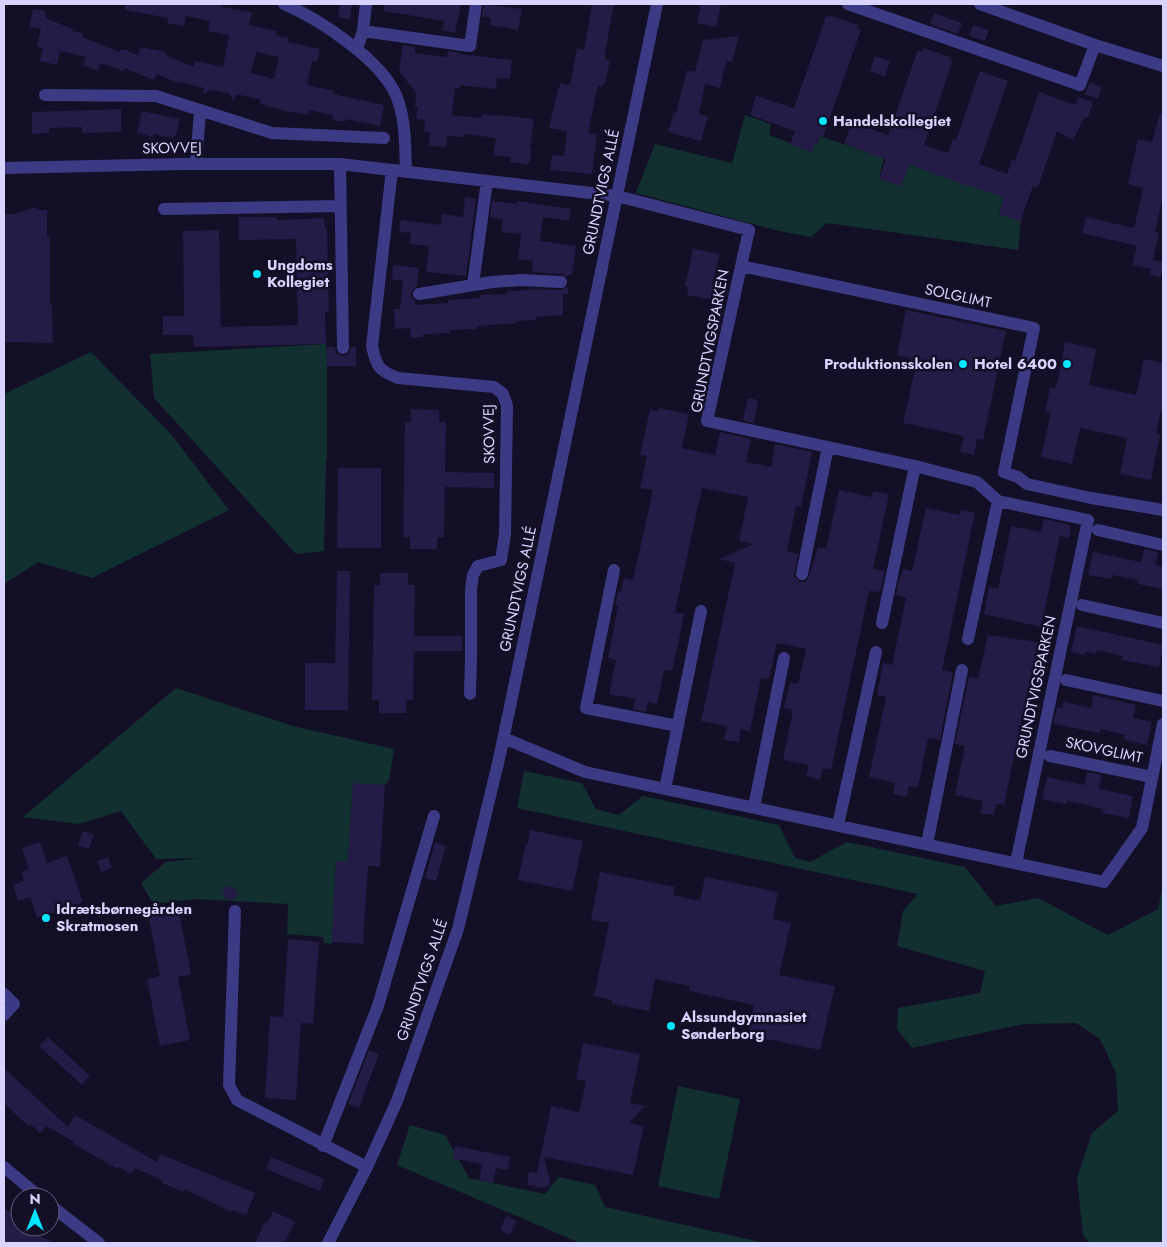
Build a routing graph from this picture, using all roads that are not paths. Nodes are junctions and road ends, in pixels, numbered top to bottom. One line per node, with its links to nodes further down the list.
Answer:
1 (284, 4): 9 (street)
2 (366, 4): 7 (street)
3 (476, 4): 7 (street)
4 (657, 4): 20 (street, GRUNDTVIGS ALLÉ)
5 (848, 4): 8 (street)
6 (980, 4): 8 (street)
7 (363, 31): 9 (street)
8 (1094, 45): 10 (street)
9 (357, 49): 18 (street)
10 (1163, 66)
11 (45, 95): 12 (street)
12 (200, 111): 13 (street); 14 (street)
13 (384, 138)
14 (196, 164): 15 (street, SKOVVEJ); 16 (street, SKOVVEJ)
15 (340, 164): 17 (street, SKOVVEJ); 21 (street)
16 (4, 168)
17 (392, 170): 18 (street, SKOVVEJ); 45 (street, SKOVVEJ)
18 (406, 172): 19 (street, SKOVVEJ)
19 (487, 181): 20 (street, SKOVVEJ); 25 (street)
20 (617, 196): 23 (street); 49 (street, GRUNDTVIGS ALLÉ)
21 (341, 206): 22 (street); 27 (street)
22 (164, 209)
23 (741, 266): 28 (street, GRUNDTVIGSPARKEN); 31 (street, SOLGLIMT)
24 (561, 282): 25 (street)
25 (473, 285): 26 (street)
26 (419, 294)
27 (343, 348)
28 (828, 447): 29 (street, GRUNDTVIGSPARKEN); 35 (street)
29 (915, 466): 30 (street, GRUNDTVIGSPARKEN); 38 (street)
30 (998, 501): 40 (street); 57 (street, GRUNDTVIGSPARKEN)
31 (1163, 510)
32 (1098, 530): 33 (street)
33 (1163, 545)
34 (614, 570): 48 (street)
35 (802, 574)
36 (1082, 605): 39 (street)
37 (701, 611): 48 (street)
38 (882, 623)
39 (1163, 623)
40 (968, 639)
41 (876, 652): 55 (street)
42 (784, 658): 53 (street)
43 (962, 670): 56 (street)
44 (1066, 680): 46 (street)
45 (470, 694)
46 (1163, 701)
47 (1163, 724): 51 (street, SKOVGLIMT)
48 (678, 726): 52 (street)
49 (504, 738): 52 (street); 63 (street, GRUNDTVIGS ALLÉ)
50 (1050, 756): 51 (street, SKOVGLIMT)
51 (1152, 777): 57 (street, SKOVGLIMT)
52 (665, 789): 53 (street)
53 (754, 807): 55 (street)
54 (434, 816): 61 (street)
55 (838, 825): 56 (street)
56 (927, 844): 57 (street)
57 (1016, 863)
58 (235, 911): 61 (street)
59 (4, 994): 60 (street)
60 (4, 1015)
61 (323, 1146): 63 (street)
62 (4, 1167): 64 (street)
63 (367, 1168): 67 (street, GRUNDTVIGS ALLÉ)
64 (28, 1187)
65 (60, 1213): 66 (street)
66 (99, 1243)
67 (328, 1243)

